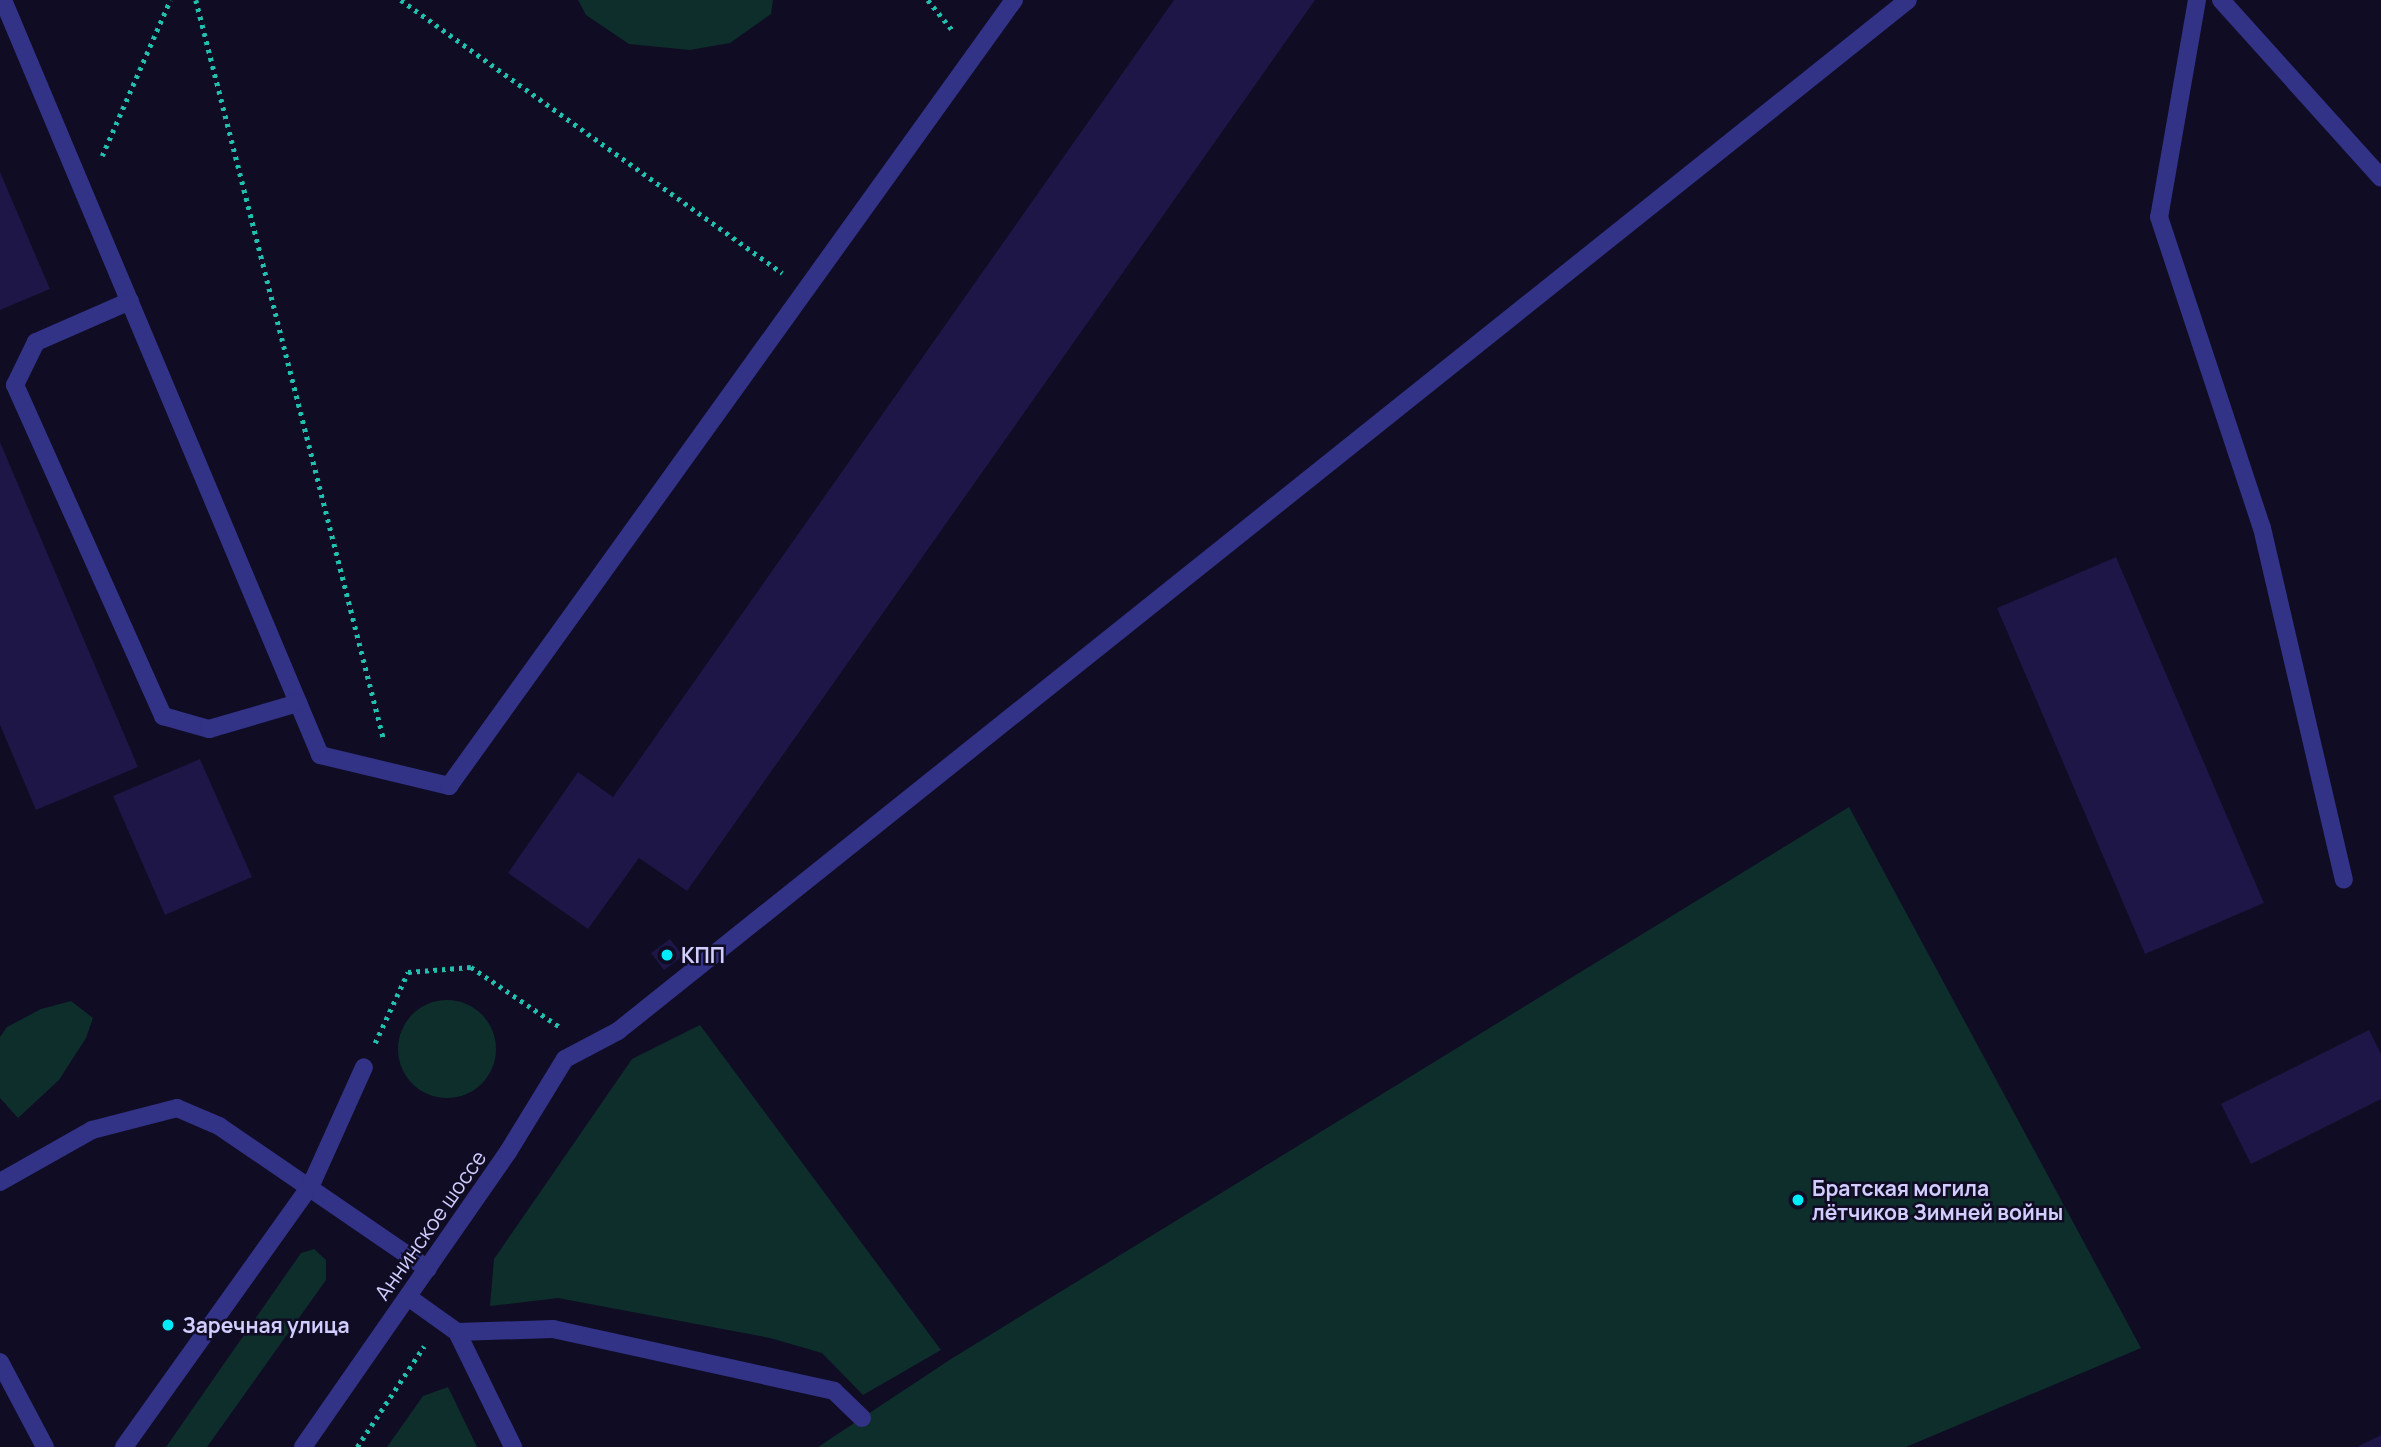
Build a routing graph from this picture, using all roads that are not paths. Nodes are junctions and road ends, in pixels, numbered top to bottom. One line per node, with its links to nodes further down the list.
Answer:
1 (3, 0): 7 (street)
2 (1014, 0): 8 (street)
3 (1909, 0): 13 (street, Аннинское шоссе)
4 (2197, 0): 9 (street)
5 (2221, 0): 6 (street)
6 (2381, 178)
7 (130, 301): 8 (street); 8 (street)
8 (299, 703)
9 (2344, 880)
10 (364, 1067): 12 (street)
11 (0, 1182): 12 (street)
12 (311, 1185): 13 (street); 19 (street)
13 (428, 1269): 14 (street, Аннинское шоссе)
14 (408, 1297): 15 (street); 20 (street, Аннинское шоссе)
15 (457, 1332): 17 (street); 21 (street)
16 (0, 1362): 18 (street)
17 (862, 1418)
18 (45, 1447)
19 (124, 1447)
20 (303, 1447)
21 (513, 1447)

